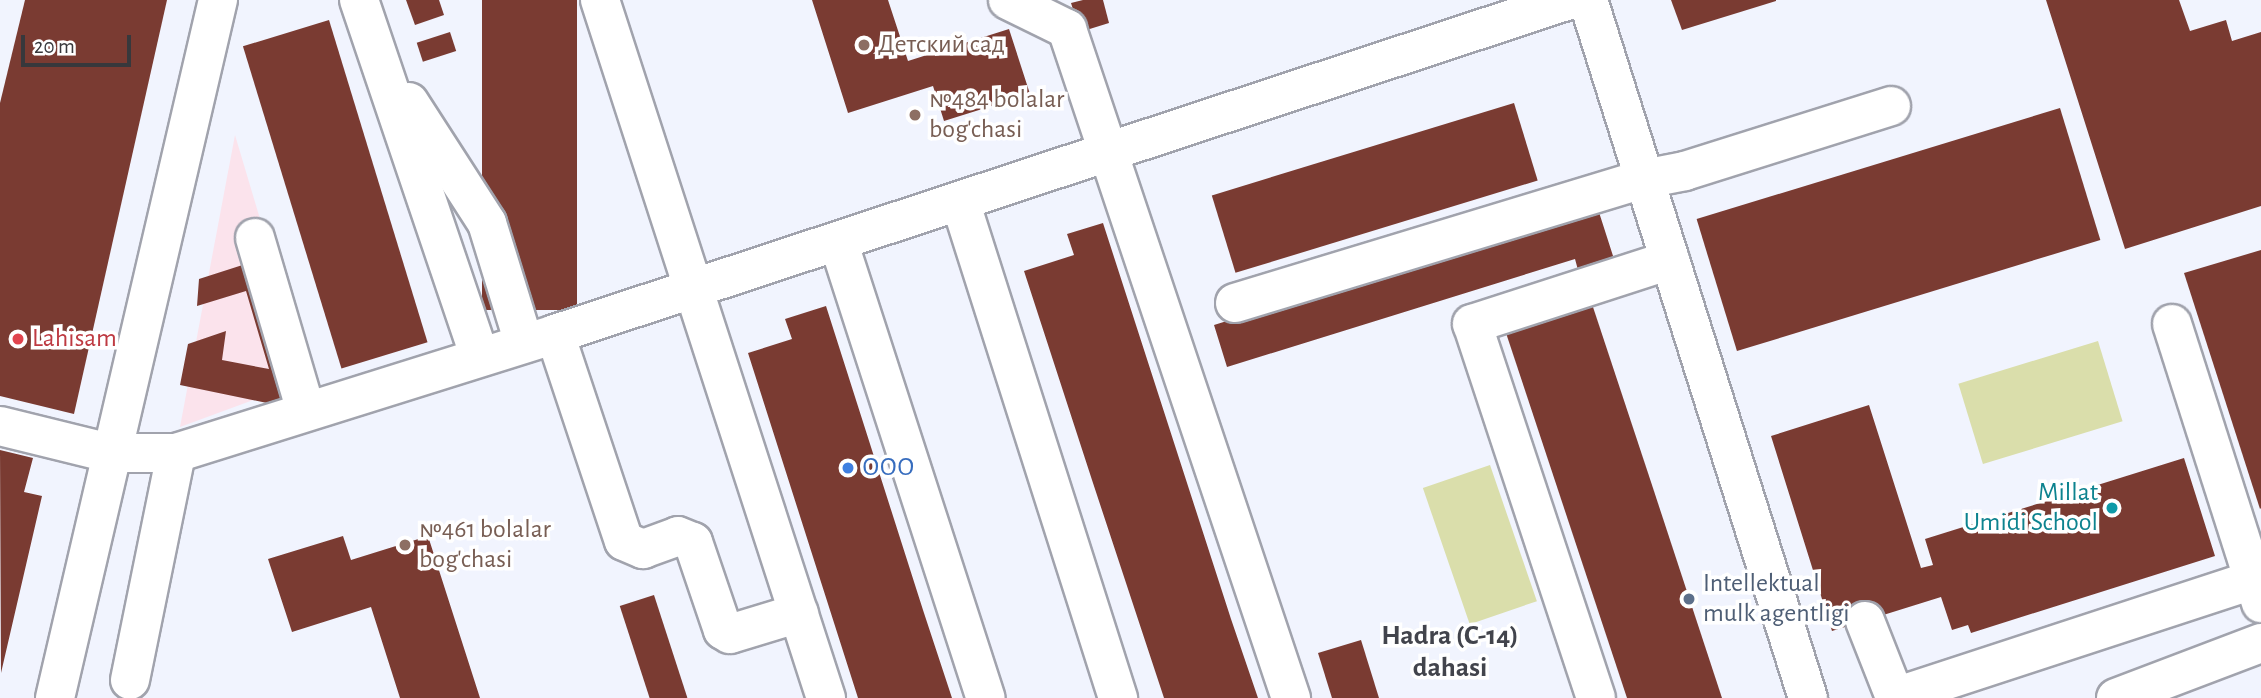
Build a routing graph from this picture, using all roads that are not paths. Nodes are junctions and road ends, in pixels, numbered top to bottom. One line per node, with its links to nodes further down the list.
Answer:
1 (218, 0): 22 (lane)
2 (359, 0): 7 (lane)
3 (600, 0): 15 (lane)
4 (1008, 0): 9 (lane)
5 (1569, 0): 9 (lane)
6 (1588, 0): 10 (lane)
7 (378, 54): 18 (lane); 19 (lane)
8 (1891, 106): 10 (lane)
9 (1108, 152): 11 (lane); 34 (lane)
10 (1644, 180): 14 (lane); 16 (lane)
11 (960, 201): 13 (lane); 33 (lane)
12 (255, 238): 20 (lane)
13 (838, 241): 15 (lane); 32 (lane)
14 (1670, 260): 35 (lane); 36 (lane)
15 (693, 287): 18 (lane); 25 (lane)
16 (1235, 303)
17 (2172, 324): 24 (lane)
18 (539, 339): 19 (lane); 25 (lane)
19 (480, 357): 20 (lane)
20 (306, 411): 23 (lane)
21 (0, 426): 22 (lane)
22 (110, 453): 23 (lane); 30 (lane)
23 (176, 453): 28 (lane)
24 (2258, 592): 26 (lane)
25 (799, 613): 31 (lane)
26 (1865, 621)
27 (2261, 643): 29 (lane)
28 (130, 680)
29 (2164, 690): 37 (lane)
30 (54, 698)
31 (826, 698)
32 (986, 698)
33 (1118, 698)
34 (1291, 698)
35 (1596, 698)
36 (1808, 698)
37 (2116, 698)

